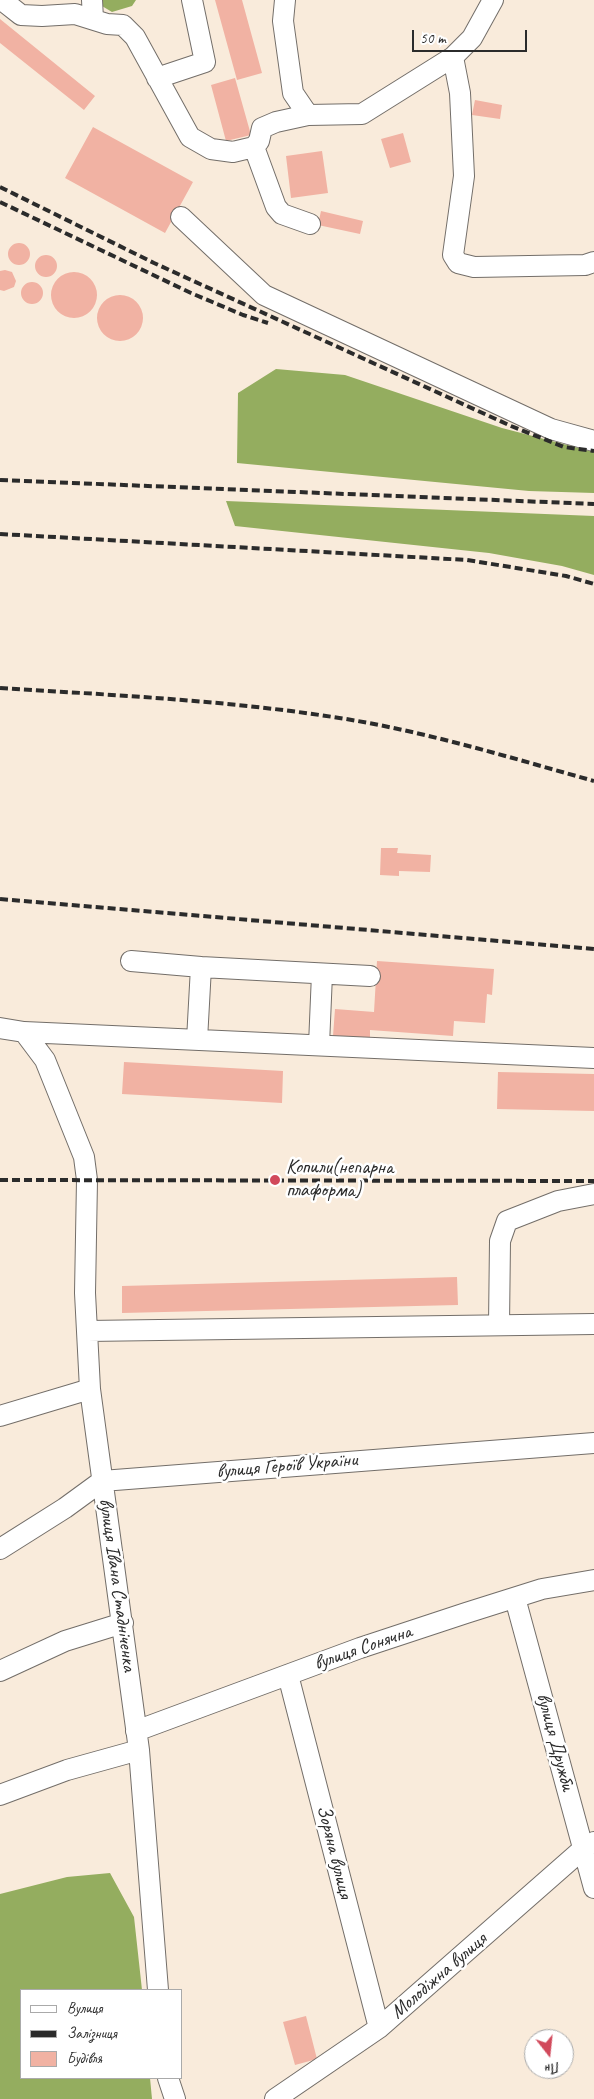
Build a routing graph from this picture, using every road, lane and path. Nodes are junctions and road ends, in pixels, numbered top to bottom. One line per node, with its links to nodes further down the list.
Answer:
1 (2, 0): 5 (street)
2 (192, 0): 7 (street)
3 (284, 0): 8 (street)
4 (493, 0): 6 (street)
5 (92, 9): 7 (street)
6 (453, 56): 8 (street); 12 (street)
7 (157, 78): 9 (street)
8 (308, 115): 9 (street)
9 (254, 147): 11 (street)
10 (181, 218): 13 (street)
11 (310, 224)
12 (594, 262)
13 (594, 441)
14 (131, 961): 15 (street)
15 (201, 967): 16 (street); 20 (street)
16 (322, 974): 17 (street); 21 (street)
17 (370, 976)
18 (0, 1028): 19 (street)
19 (24, 1032): 20 (street); 26 (street, вулиця Івана Стадніченка)
20 (197, 1040): 21 (street)
21 (319, 1045): 22 (street)
22 (594, 1058)
23 (594, 1194): 25 (street)
24 (594, 1324): 25 (street)
25 (499, 1325): 26 (street)
26 (87, 1331): 27 (street, вулиця Івана Стадніченка)
27 (90, 1389): 28 (street); 30 (street, вулиця Івана Стадніченка)
28 (0, 1416)
29 (594, 1443): 30 (street, вулиця Героїв України)
30 (102, 1481): 31 (street); 34 (street, вулиця Івана Стадніченка)
31 (0, 1548)
32 (594, 1580): 33 (street, вулиця Сонячна)
33 (515, 1598): 36 (street, вулиця Сонячна); 40 (street, вулиця Дружби)
34 (123, 1623): 35 (street); 37 (street, вулиця Івана Стадніченка)
35 (0, 1671)
36 (288, 1675): 37 (street, вулиця Сонячна); 43 (street, Зоряна вулиця)
37 (136, 1730): 38 (street, вулиця Івана Стадніченка)
38 (139, 1750): 39 (street); 42 (street, вулиця Івана Стадніченка)
39 (0, 1795)
40 (589, 1845): 41 (street, вулиця Дружби); 43 (street, Молодіжна вулиця)
41 (594, 1888)
42 (158, 1989)
43 (379, 2028): 46 (street, Молодіжна вулиця)
44 (168, 2079): 45 (street)
45 (175, 2099)
46 (275, 2099)

